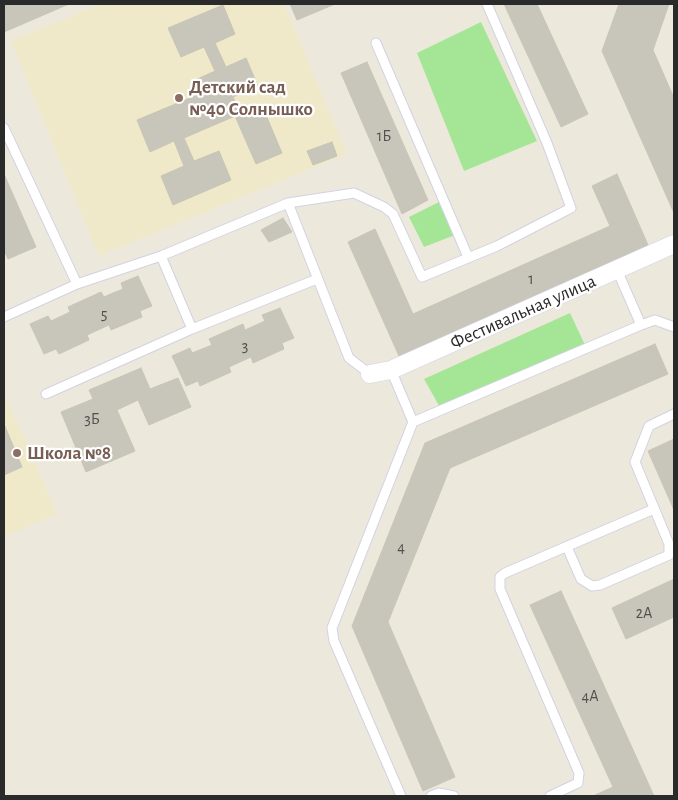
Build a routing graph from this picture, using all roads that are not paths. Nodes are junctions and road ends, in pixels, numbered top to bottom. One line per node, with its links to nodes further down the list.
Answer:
1 (487, 4): 7 (lane)
2 (376, 43): 7 (lane)
3 (4, 128): 10 (lane)
4 (288, 203): 6 (lane); 7 (lane); 9 (lane)
5 (674, 244): 8 (street, Фестивальная улица)
6 (161, 256): 10 (lane); 14 (lane)
7 (468, 257)
8 (617, 270): 12 (lane); 15 (street, Фестивальная улица)
9 (316, 279): 14 (lane); 16 (lane)
10 (77, 284): 11 (lane)
11 (4, 316)
12 (641, 325): 13 (lane); 19 (lane)
13 (674, 326)
14 (192, 329): 17 (lane)
15 (391, 370): 16 (street, Фестивальная улица); 19 (lane)
16 (370, 374)
17 (46, 394)
18 (674, 414): 20 (lane)
19 (413, 422): 22 (lane)
20 (654, 509): 21 (lane); 21 (lane)
21 (567, 547): 25 (lane)
22 (398, 796)
23 (431, 796): 24 (lane)
24 (454, 796)
25 (550, 796)

